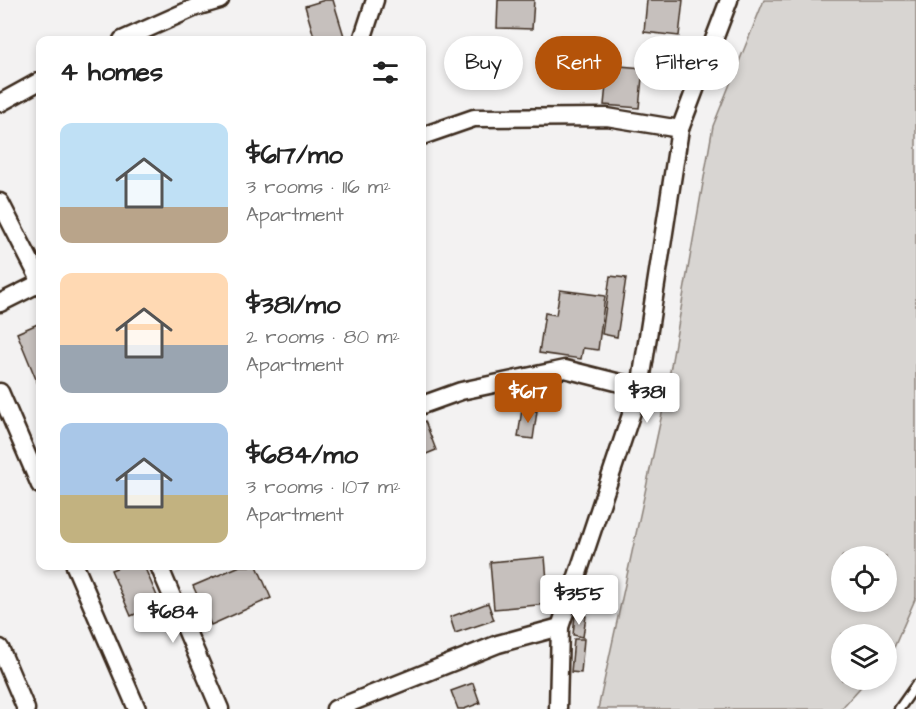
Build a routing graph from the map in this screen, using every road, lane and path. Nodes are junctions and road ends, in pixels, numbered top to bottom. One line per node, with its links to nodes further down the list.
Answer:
1 (220, 0): 4 (street)
2 (375, 0): 5 (street)
3 (729, 0): 8 (street)
4 (131, 36)
5 (363, 36)
6 (36, 83): 7 (street)
7 (0, 103)
8 (680, 129): 9 (street); 14 (street)
9 (426, 135)
10 (0, 202): 11 (street)
11 (36, 273)
12 (36, 283): 13 (street)
13 (0, 303)
14 (640, 388): 16 (street); 20 (street)
15 (0, 392): 17 (street)
16 (426, 404)
17 (36, 476)
18 (77, 570): 24 (street)
19 (161, 570): 25 (street)
20 (560, 627): 26 (street); 27 (street)
21 (0, 648): 23 (street)
22 (916, 685): 28 (lane)
23 (26, 709)
24 (137, 709)
25 (220, 709)
26 (335, 709)
27 (558, 709)
28 (899, 709)

